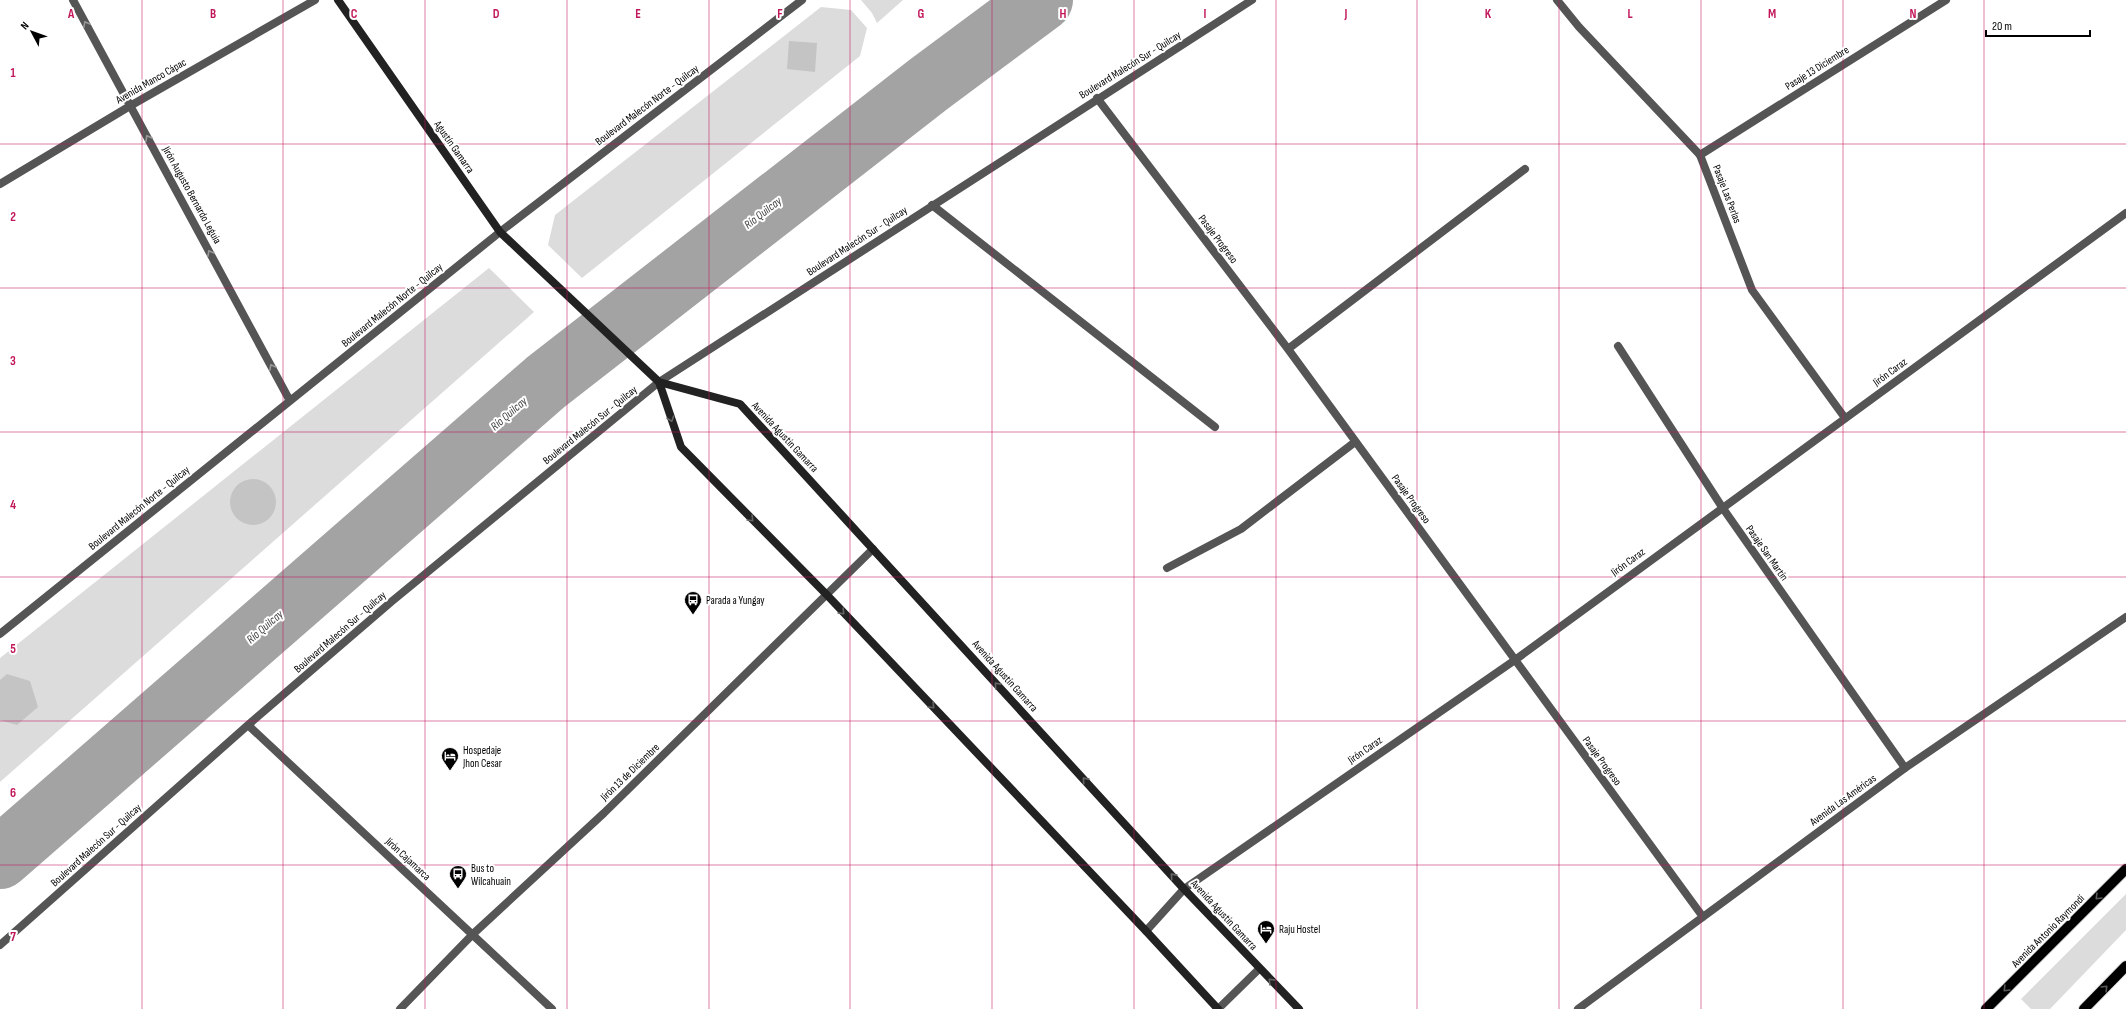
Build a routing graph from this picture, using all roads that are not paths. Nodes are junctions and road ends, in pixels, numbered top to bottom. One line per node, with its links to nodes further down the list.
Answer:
1 (73, 0): 9 (street, Jirón Augusto Bernardo Leguía, one-way to 1)
2 (315, 0): 9 (street, Avenida Manco Cápac)
3 (338, 0): 15 (street, Agustín Gamarra)
4 (802, 0): 15 (street, Boulevard Malecón Norte - Quilcay)
5 (1252, 0): 8 (street, Boulevard Malecón Sur - Quilcay)
6 (1557, 0): 10 (street, Pasaje Las Perlas)
7 (1946, 0): 10 (street, Pasaje 13 Diciembre)
8 (1097, 98): 13 (street, Boulevard Malecón Sur - Quilcay); 17 (street, Pasaje Progreso)
9 (130, 106): 12 (street, Avenida Manco Cápac); 19 (street, Jirón Augusto Bernardo Leguía, one-way to 9)
10 (1700, 154): 20 (street, Pasaje Las Perlas)
11 (1525, 169): 17 (street)
12 (0, 184)
13 (932, 205): 18 (street, Boulevard Malecón Sur - Quilcay); 21 (street)
14 (2126, 213): 20 (street, Jirón Caraz)
15 (500, 232): 18 (street, Agustín Gamarra); 19 (street, Boulevard Malecón Norte - Quilcay)
16 (1618, 346): 23 (street, Pasaje San Martín)
17 (1288, 349): 22 (street, Pasaje Progreso)
18 (659, 382): 24 (street, Avenida Agustín Gamarra); 26 (street, one-way to 26); 30 (street, Boulevard Malecón Sur - Quilcay)
19 (290, 402): 28 (street, Boulevard Malecón Norte - Quilcay)
20 (1845, 418): 23 (street, Jirón Caraz)
21 (1215, 427)
22 (1355, 442): 25 (street); 29 (street, Pasaje Progreso)
23 (1722, 507): 29 (street, Jirón Caraz); 31 (street, Pasaje San Martín)
24 (873, 548): 26 (street, Jirón 13 de Diciembre); 33 (street, Avenida Agustín Gamarra, one-way to 24)
25 (1167, 568)
26 (827, 595): 35 (street, one-way to 35); 36 (street, Jirón 13 de Diciembre)
27 (2126, 617): 31 (street, Avenida Las Américas)
28 (0, 634)
29 (1515, 660): 33 (street, Jirón Caraz); 34 (street, Pasaje Progreso)
30 (248, 725): 36 (street, Jirón Cajamarca); 37 (street, Boulevard Malecón Sur - Quilcay)
31 (1905, 768): 34 (street, Avenida Las Américas)
32 (2126, 870): 40 (main road, Avenida Antonio Raymondi, one-way to 40)
33 (1184, 889): 35 (street, Jirón Caraz); 39 (street, Avenida Agustín Gamarra)
34 (1703, 917): 45 (street, Avenida Las Américas)
35 (1146, 931): 43 (street)
36 (473, 934): 41 (street, Jirón 13 de Diciembre); 42 (street, Jirón Cajamarca)
37 (0, 945)
38 (2126, 966): 46 (main road, one-way to 38)
39 (1259, 969): 43 (street); 44 (street, Avenida Agustín Gamarra, one-way to 39)
40 (1990, 1008)
41 (400, 1009)
42 (552, 1009)
43 (1218, 1009)
44 (1299, 1009)
45 (1578, 1009)
46 (2084, 1009)

